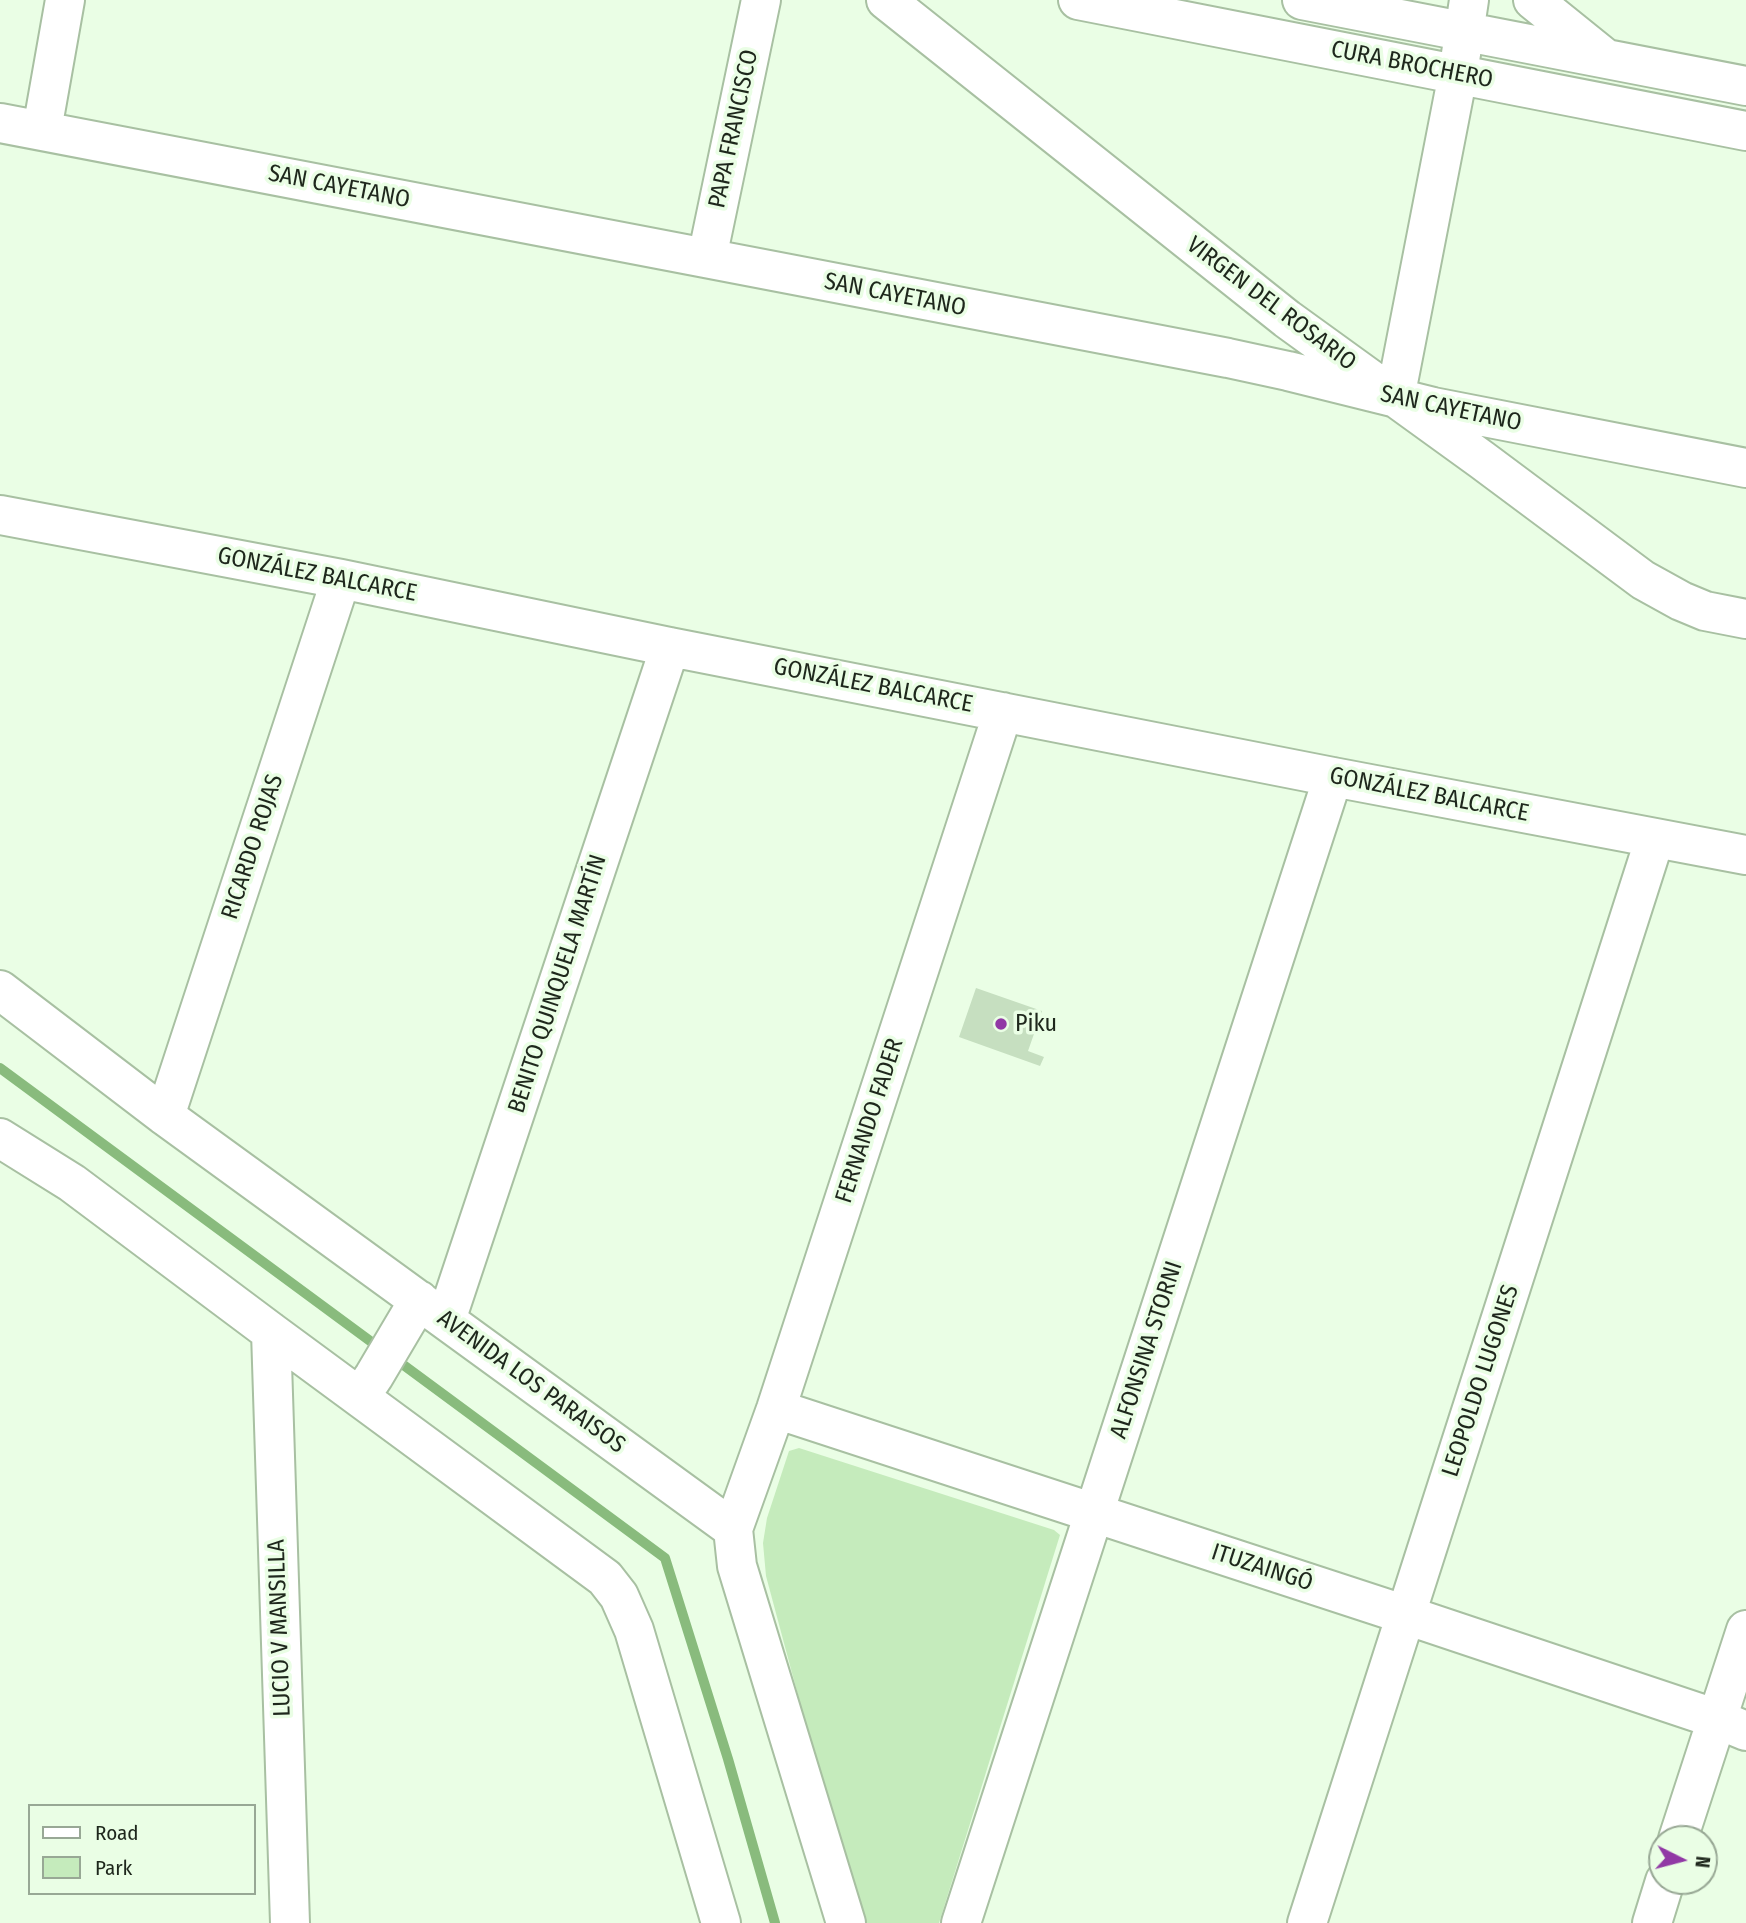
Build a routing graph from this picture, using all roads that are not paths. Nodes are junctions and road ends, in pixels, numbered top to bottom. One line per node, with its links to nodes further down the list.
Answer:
1 (65, 0): 12 (street)
2 (761, 0): 14 (street, PAPA FRANCISCO)
3 (886, 0): 15 (street, VIRGEN DEL ROSARIO)
4 (1077, 0): 9 (street, CURA BROCHERO)
5 (1302, 0): 7 (street, CURA BROCHERO)
6 (1533, 0): 8 (street)
7 (1467, 16): 8 (street, CURA BROCHERO); 9 (street)
8 (1606, 60): 10 (street, CURA BROCHERO)
9 (1458, 74): 13 (street, CURA BROCHERO); 15 (street)
10 (1746, 86)
11 (0, 123): 12 (street, SAN CAYETANO)
12 (43, 130): 14 (street, SAN CAYETANO)
13 (1746, 131)
14 (707, 258): 15 (street, SAN CAYETANO)
15 (1395, 398): 16 (street, SAN CAYETANO); 19 (street, VIRGEN DEL ROSARIO)
16 (1746, 468)
17 (0, 515): 18 (street, GONZÁLEZ BALCARCE)
18 (341, 579): 20 (street, GONZÁLEZ BALCARCE); 26 (street, RICARDO ROJAS)
19 (1746, 619)
20 (670, 647): 21 (street, GONZÁLEZ BALCARCE); 28 (street, BENITO QUINQUELA MARTÍN)
21 (1003, 712): 22 (street, GONZÁLEZ BALCARCE); 31 (street, FERNANDO FADER)
22 (1333, 777): 23 (street, GONZÁLEZ BALCARCE); 32 (street, ALFONSINA STORNI)
23 (1655, 838): 24 (street, GONZÁLEZ BALCARCE); 34 (street, LEOPOLDO LUGONES)
24 (1746, 855)
25 (0, 990): 26 (street, AVENIDA LOS PARAISOS)
26 (165, 1116): 28 (street, AVENIDA LOS PARAISOS)
27 (0, 1138): 29 (street)
28 (423, 1314): 30 (street, BENITO QUINQUELA MARTÍN); 33 (street, AVENIDA LOS PARAISOS)
29 (271, 1332): 30 (street); 39 (street, LUCIO V MANSILLA)
30 (367, 1386): 40 (street)
31 (776, 1409): 32 (street, ITUZAINGÓ); 33 (street, FERNANDO FADER)
32 (1094, 1513): 34 (street, ITUZAINGÓ); 42 (street, ALFONSINA STORNI)
33 (733, 1529): 41 (street)
34 (1406, 1615): 36 (street, ITUZAINGÓ); 43 (street, LEOPOLDO LUGONES)
35 (1746, 1630): 36 (street)
36 (1731, 1725): 37 (street)
37 (1685, 1825)
38 (1660, 1895): 44 (street)
39 (290, 1923)
40 (721, 1923)
41 (846, 1923)
42 (961, 1923)
43 (1307, 1923)
44 (1651, 1923)

